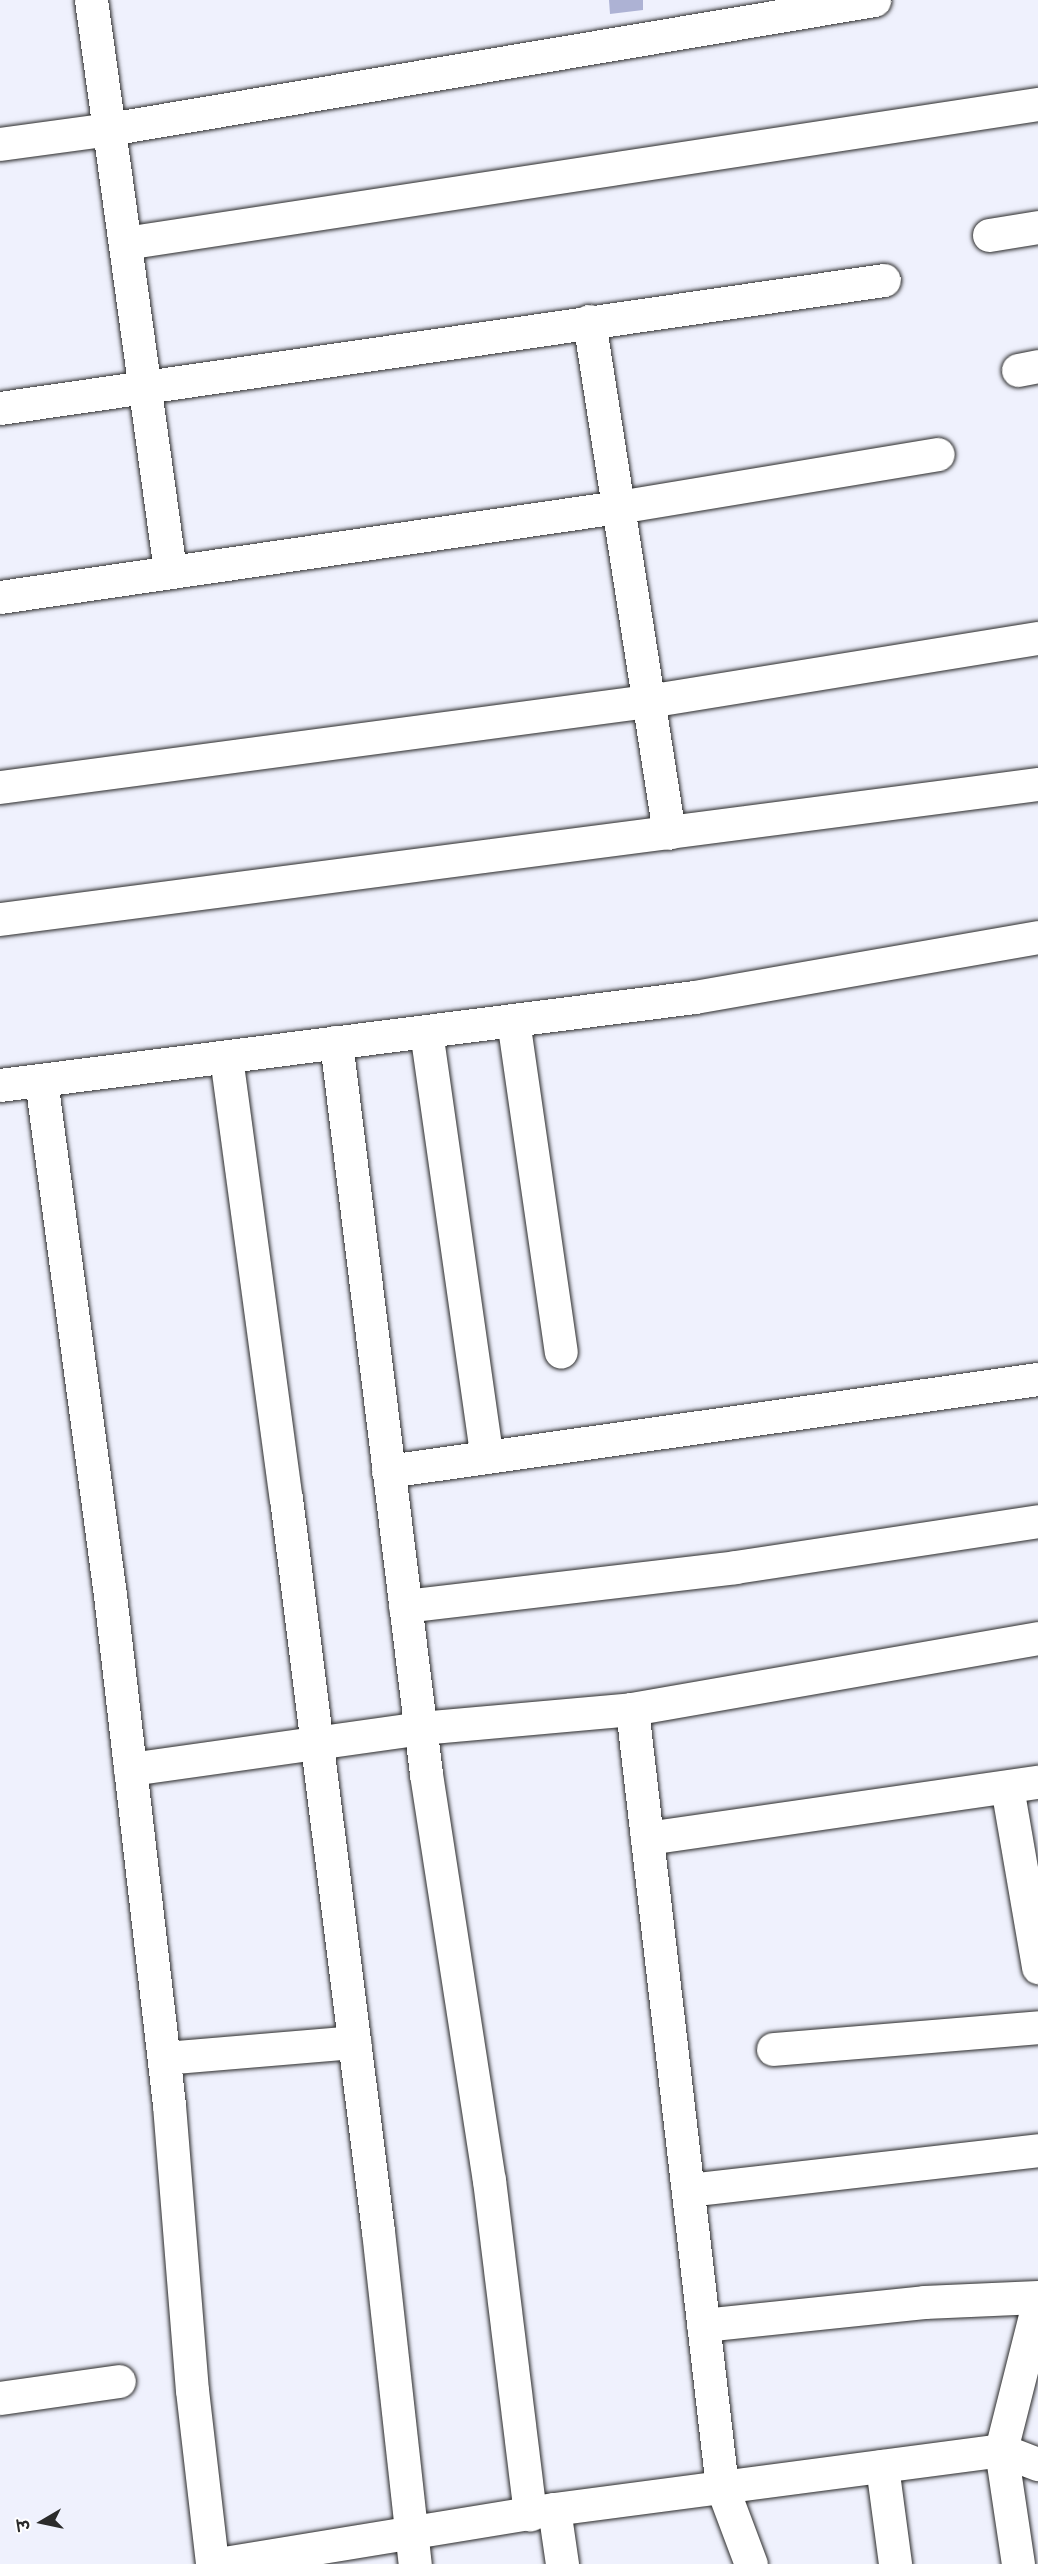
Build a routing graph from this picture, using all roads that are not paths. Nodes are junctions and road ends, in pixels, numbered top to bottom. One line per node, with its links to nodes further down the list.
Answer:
1 (92, 0): 4 (street)
2 (874, 0): 4 (street)
3 (1038, 104): 8 (street)
4 (109, 129): 5 (street); 8 (street)
5 (0, 144)
6 (1038, 227): 7 (street)
7 (989, 235)
8 (125, 243): 11 (street)
9 (884, 280): 10 (street)
10 (589, 321): 11 (street); 14 (street)
11 (144, 387): 12 (street); 15 (street)
12 (0, 408)
13 (938, 454): 14 (street)
14 (618, 507): 15 (street); 18 (street)
15 (170, 572): 16 (street)
16 (0, 597)
17 (1038, 638): 18 (street)
18 (648, 701): 20 (street); 21 (street)
19 (1038, 784): 21 (street)
20 (0, 787)
21 (669, 833): 22 (street)
22 (0, 919)
23 (1038, 937): 24 (street)
24 (513, 1020): 25 (street); 30 (street)
25 (426, 1031): 26 (street); 32 (street)
26 (336, 1042): 27 (street); 33 (street)
27 (226, 1057): 28 (street); 39 (street)
28 (41, 1080): 29 (street); 40 (street)
29 (0, 1085)
30 (561, 1352)
31 (1038, 1379): 32 (street)
32 (487, 1457): 33 (street)
33 (388, 1471): 35 (street)
34 (1038, 1521): 35 (street)
35 (405, 1606): 38 (street)
36 (1038, 1638): 37 (street)
37 (632, 1709): 38 (street); 42 (street)
38 (420, 1728): 39 (street); 59 (street)
39 (316, 1745): 40 (street); 45 (street)
40 (130, 1769): 47 (street)
41 (1023, 1785): 42 (street); 43 (street)
42 (647, 1838): 49 (street)
43 (1038, 1967)
44 (1038, 2027): 46 (street)
45 (354, 2042): 47 (street); 60 (street)
46 (773, 2049)
47 (164, 2058): 61 (street)
48 (1038, 2150): 49 (street)
49 (688, 2190): 52 (street)
50 (1038, 2297): 52 (street)
51 (1038, 2304): 55 (street)
52 (704, 2325): 58 (street)
53 (119, 2381): 54 (street)
54 (0, 2398)
55 (1001, 2450): 56 (street); 57 (street); 67 (street)
56 (1038, 2464)
57 (882, 2466): 58 (street); 66 (street)
58 (722, 2487): 59 (street); 65 (street)
59 (542, 2511): 60 (street); 64 (street)
60 (410, 2532): 62 (street); 63 (street)
61 (212, 2564)
62 (218, 2564)
63 (415, 2564)
64 (562, 2564)
65 (751, 2564)
66 (895, 2564)
67 (1017, 2564)

